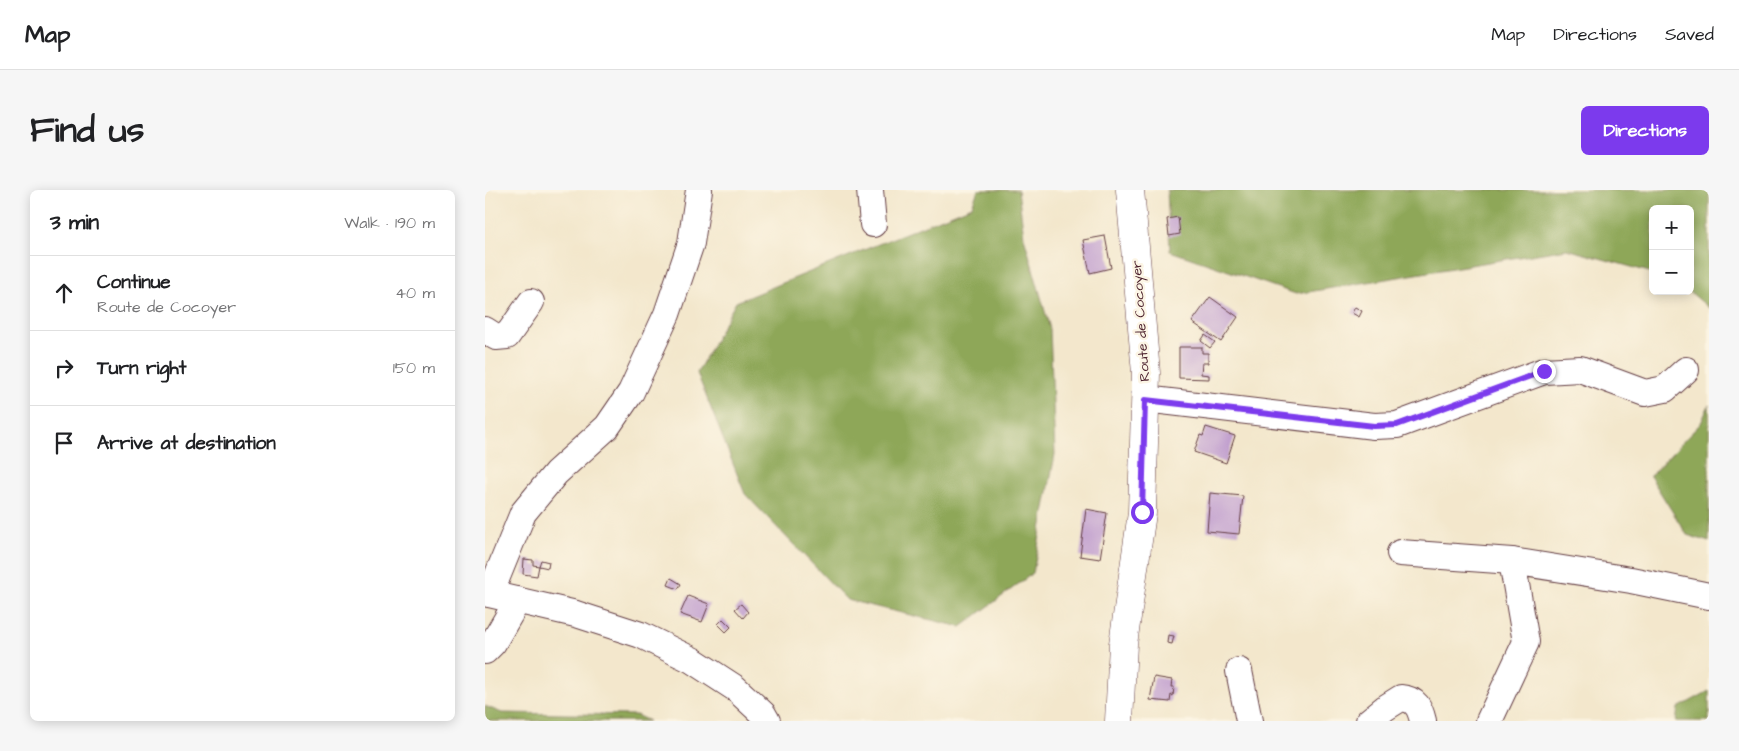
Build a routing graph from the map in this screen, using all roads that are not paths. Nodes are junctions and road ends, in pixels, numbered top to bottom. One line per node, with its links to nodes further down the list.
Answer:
1 (699, 190): 11 (street)
2 (870, 190): 4 (street)
3 (1130, 190): 8 (main road, Route de Cocoyer)
4 (873, 224)
5 (531, 302): 6 (street)
6 (485, 330)
7 (1685, 370): 8 (street)
8 (1145, 400): 17 (main road, Route de Cocoyer)
9 (1401, 553): 10 (street)
10 (1512, 561): 12 (street); 21 (street)
11 (487, 593): 13 (street)
12 (1709, 596)
13 (518, 600): 14 (street); 16 (street)
14 (485, 651)
15 (1239, 671): 18 (street)
16 (767, 721)
17 (1119, 721)
18 (1249, 721)
19 (1369, 721): 20 (street)
20 (1423, 721)
21 (1489, 721)

